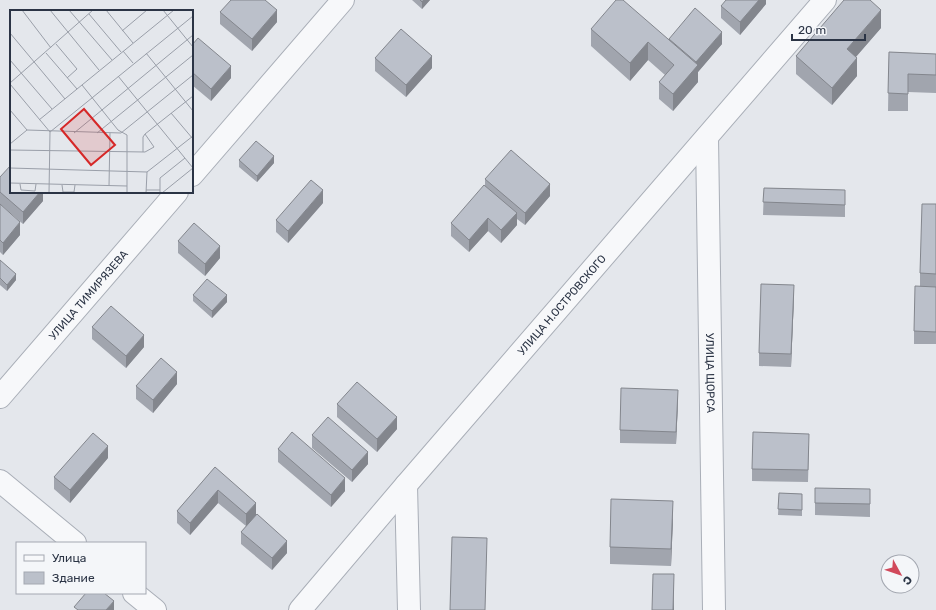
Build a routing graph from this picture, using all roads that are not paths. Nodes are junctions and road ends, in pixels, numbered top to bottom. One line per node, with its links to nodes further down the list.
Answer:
1 (342, 0): 4 (street)
2 (824, 0): 3 (street, УЛИЦА Н.ОСТРОВСКОГО)
3 (707, 137): 8 (street, УЛИЦА Н.ОСТРОВСКОГО); 14 (street, УЛИЦА ЩОРСА)
4 (193, 174)
5 (176, 193): 6 (street, УЛИЦА ТИМИРЯЗЕВА)
6 (0, 397)
7 (0, 481): 9 (street)
8 (406, 485): 12 (street, УЛИЦА Н.ОСТРОВСКОГО); 13 (street)
9 (74, 542)
10 (135, 594): 11 (street)
11 (155, 610)
12 (300, 610)
13 (409, 610)
14 (714, 610)

